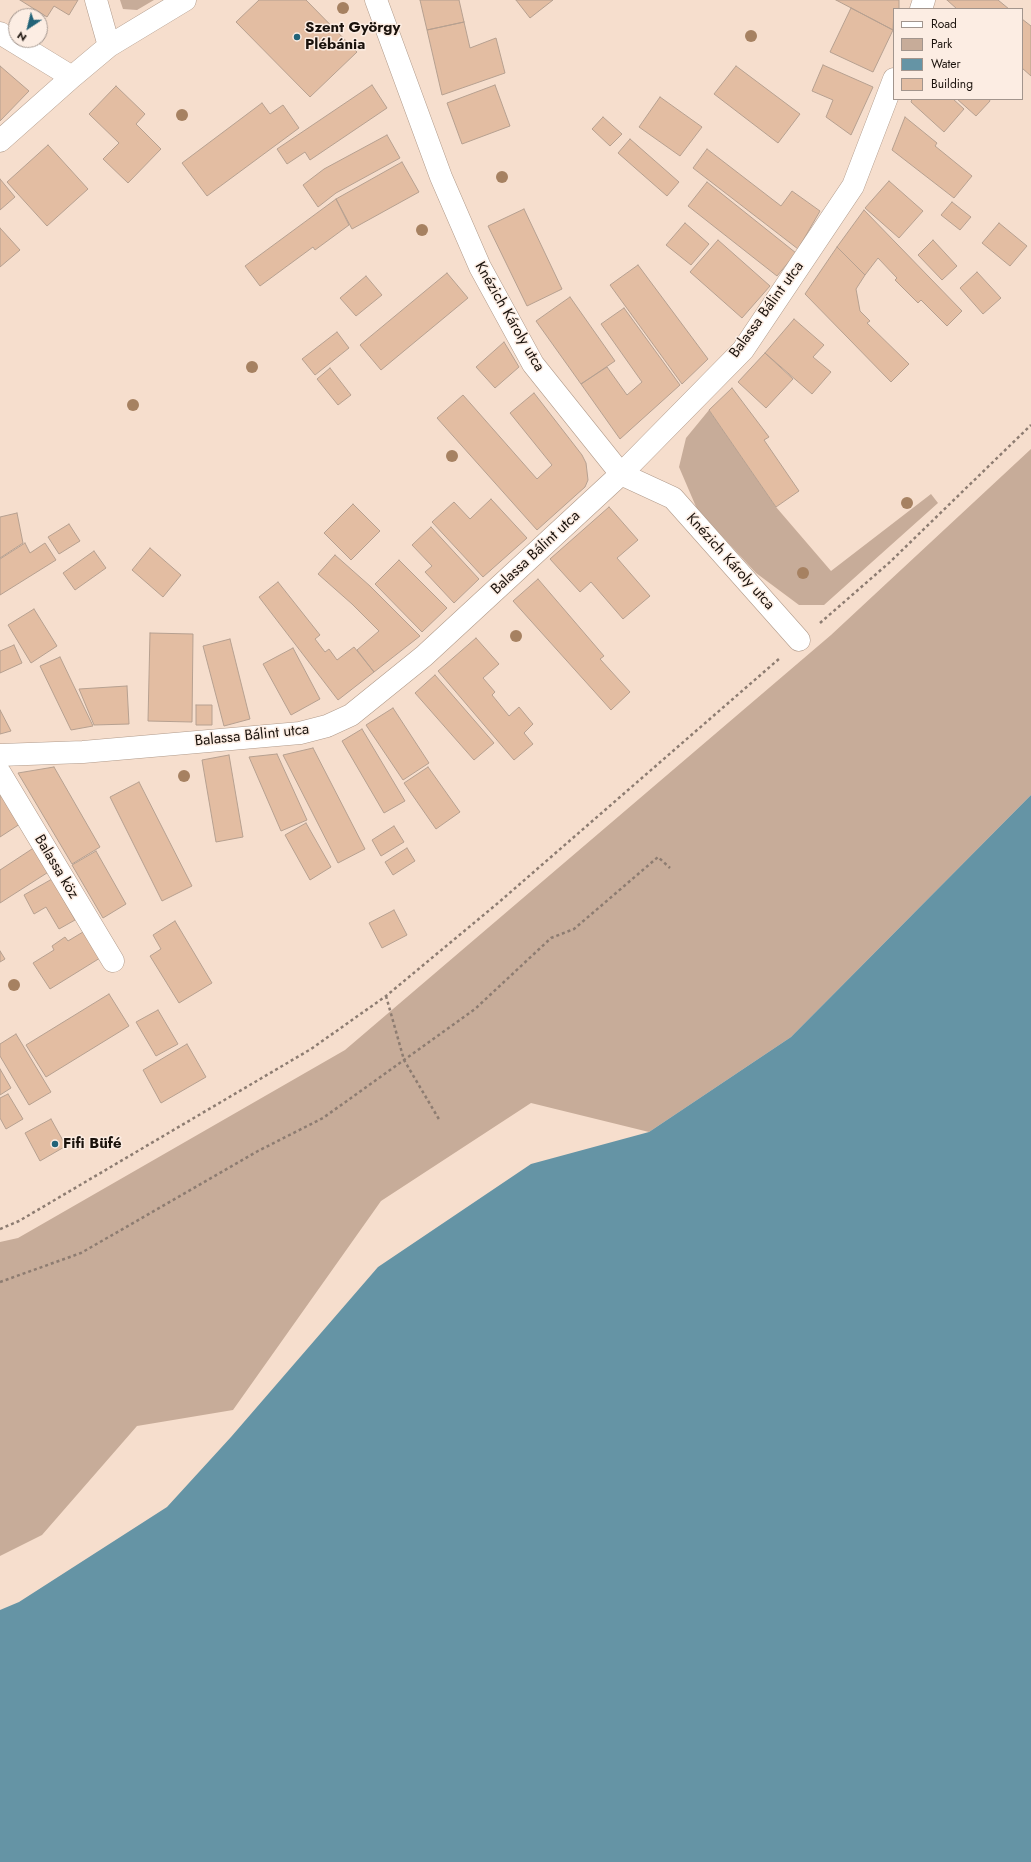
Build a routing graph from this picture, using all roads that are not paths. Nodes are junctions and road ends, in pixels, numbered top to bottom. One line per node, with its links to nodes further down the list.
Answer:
1 (96, 0): 5 (street)
2 (185, 0): 5 (street)
3 (376, 0): 9 (street, Knézich Károly utca)
4 (0, 33): 6 (street)
5 (109, 46): 6 (street)
6 (72, 77): 8 (street)
7 (893, 82): 9 (street, Balassa Bálint utca)
8 (0, 141)
9 (621, 474): 10 (street, Knézich Károly utca); 11 (street, Balassa Bálint utca)
10 (799, 640)
11 (0, 755)
12 (0, 773): 13 (street, Balassa köz)
13 (113, 961)

